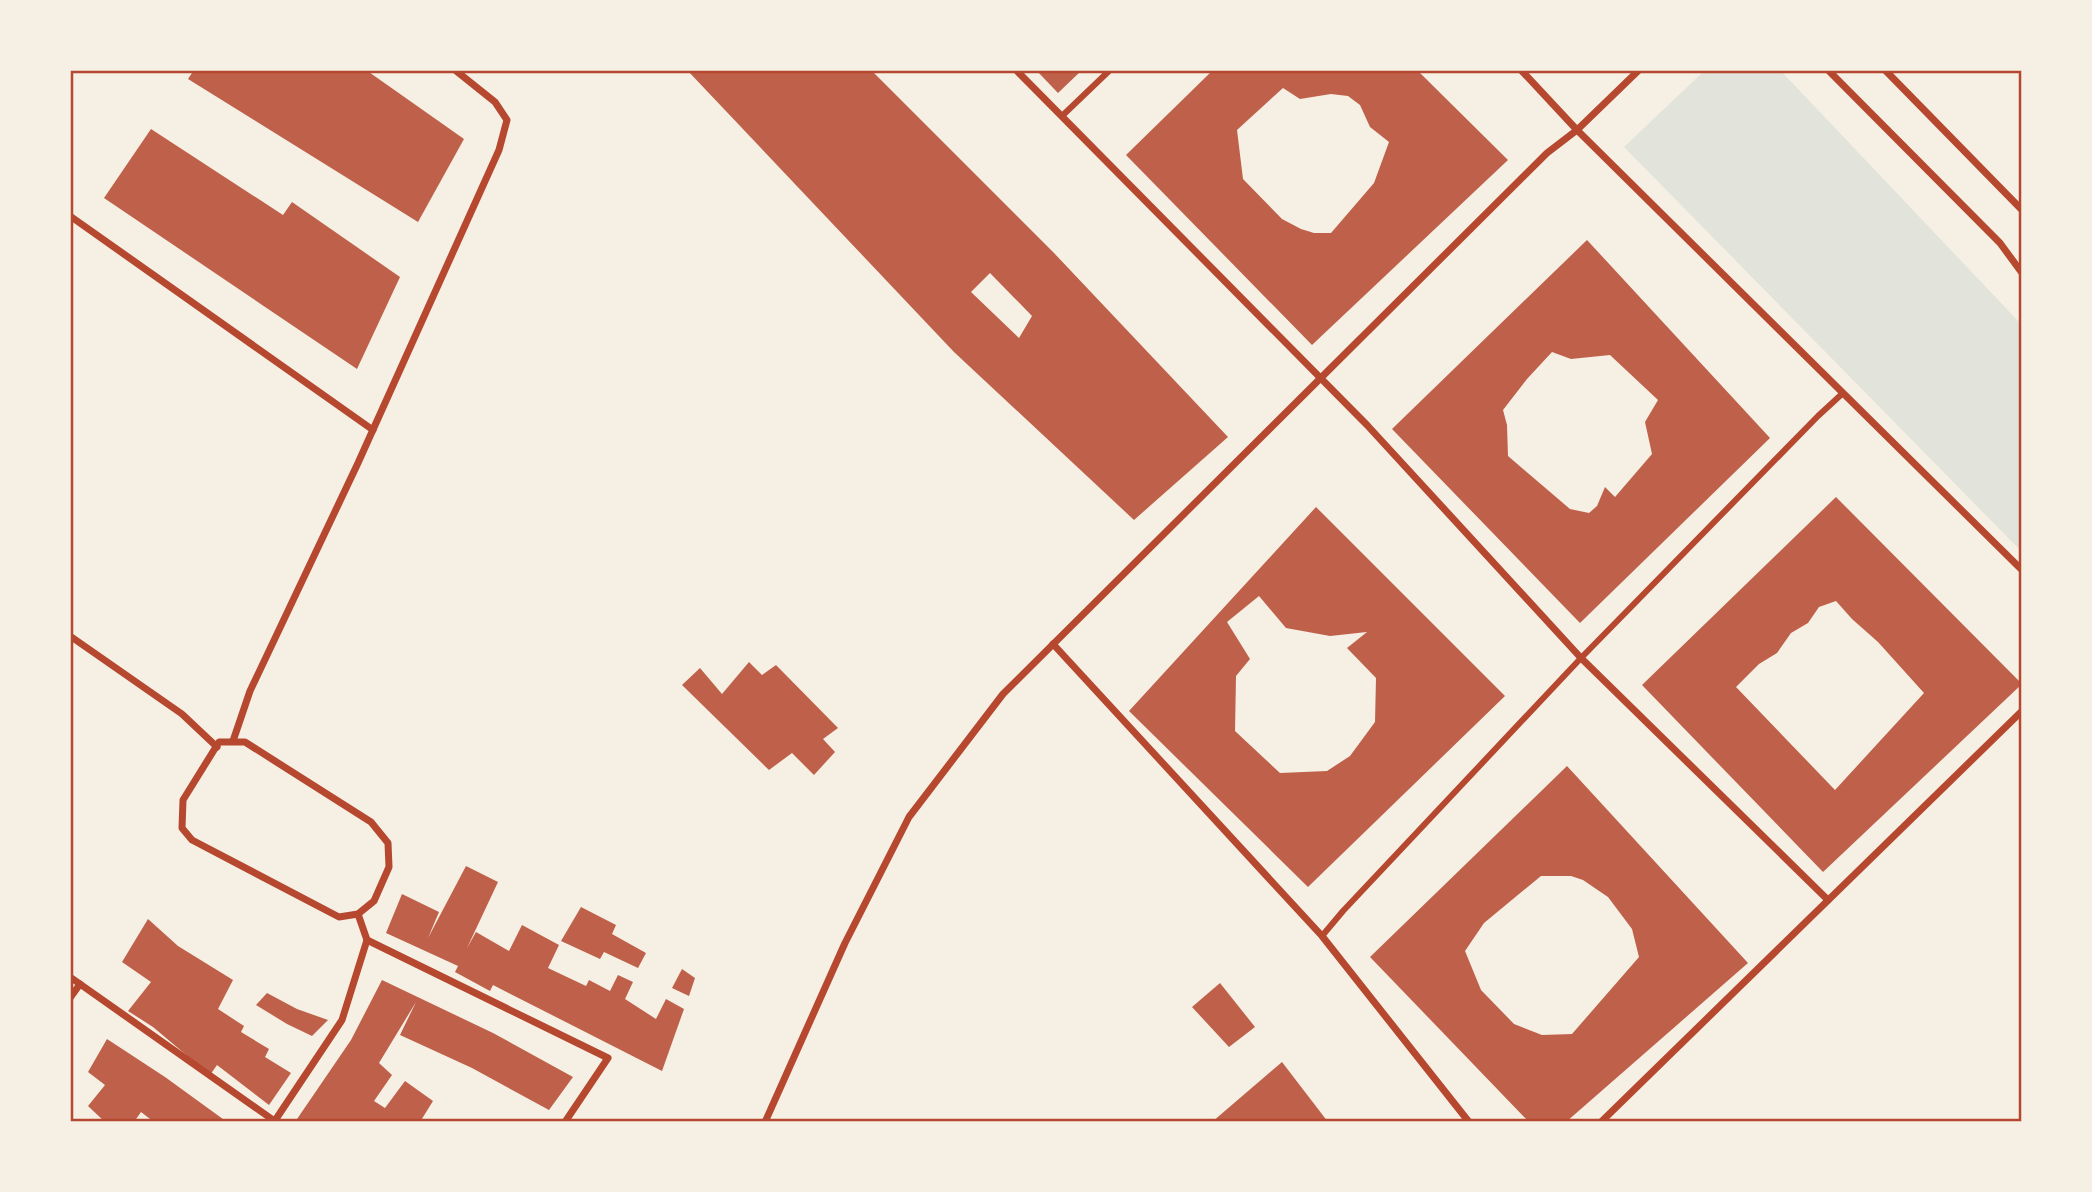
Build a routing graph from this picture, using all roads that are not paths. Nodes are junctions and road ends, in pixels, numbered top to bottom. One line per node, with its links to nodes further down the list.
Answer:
1 (455, 70): 15 (street)
2 (1016, 70): 8 (street)
3 (1111, 70): 8 (street)
4 (1521, 70): 9 (street)
5 (1639, 70): 9 (street)
6 (1828, 70): 12 (street)
7 (1885, 70): 10 (street)
8 (1062, 116): 13 (street)
9 (1577, 130): 13 (street); 14 (street)
10 (2022, 210)
11 (70, 216): 15 (street)
12 (2022, 273)
13 (1322, 380): 18 (street); 19 (street)
14 (1843, 393): 16 (street); 19 (street)
15 (373, 429): 21 (street)
16 (2022, 570)
17 (70, 636): 22 (street)
18 (1053, 644): 25 (street); 32 (street)
19 (1581, 658): 23 (street); 25 (street)
20 (2022, 711): 23 (street)
21 (233, 741): 22 (street); 24 (street)
22 (217, 747): 24 (street)
23 (1828, 900): 34 (street)
24 (358, 914): 26 (street)
25 (1322, 936): 33 (street)
26 (367, 940): 30 (street); 31 (street)
27 (70, 977): 28 (street)
28 (80, 984): 29 (street); 30 (street)
29 (70, 998)
30 (275, 1122)
31 (565, 1122)
32 (765, 1122)
33 (1469, 1122)
34 (1601, 1122)

